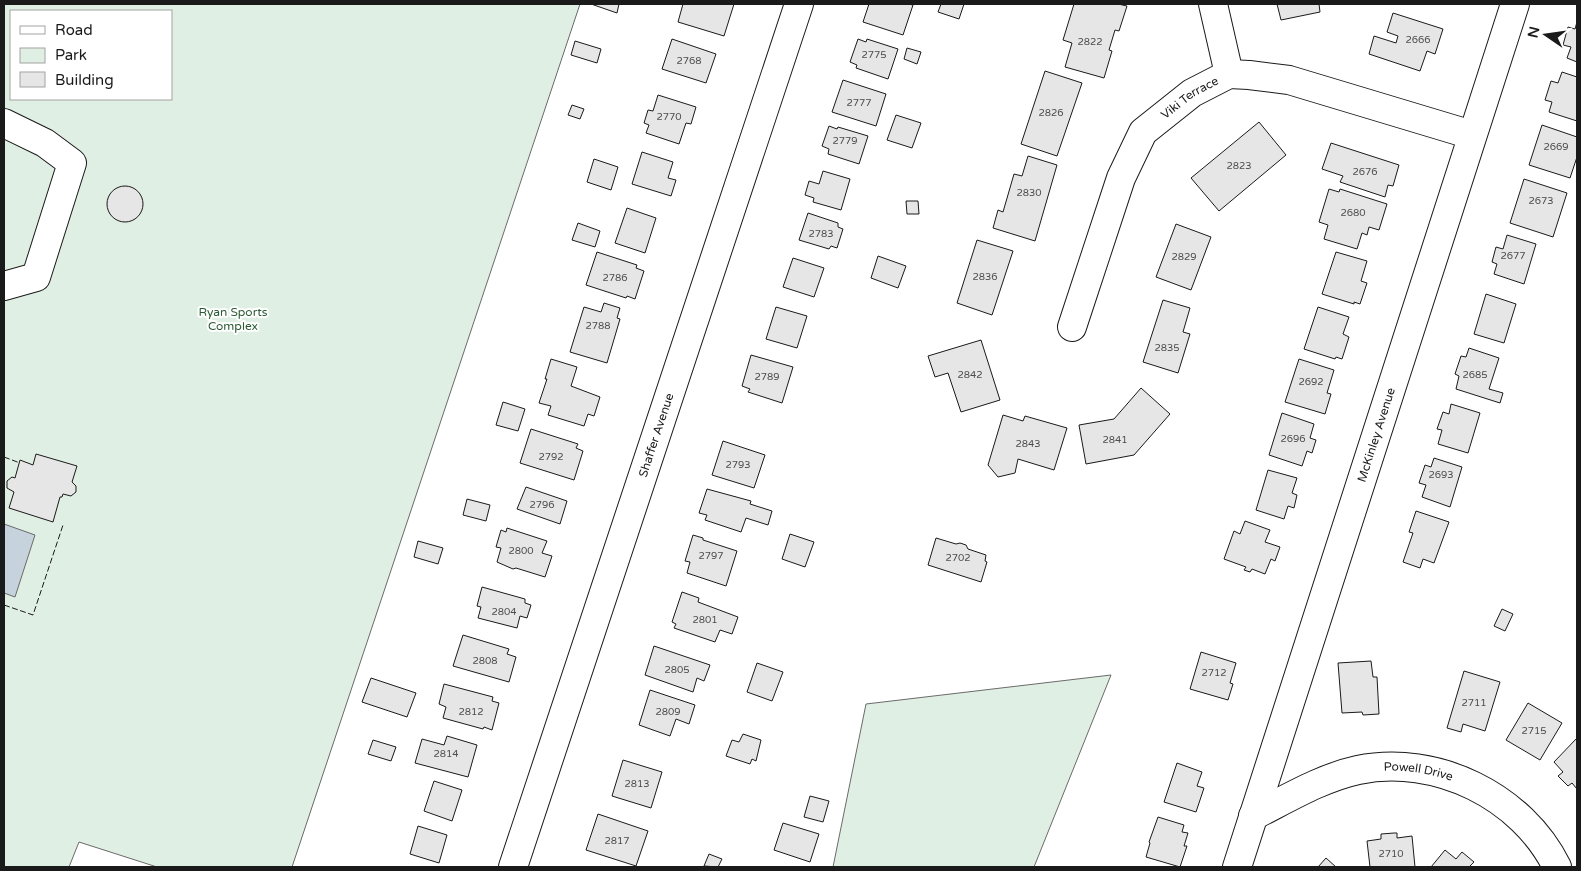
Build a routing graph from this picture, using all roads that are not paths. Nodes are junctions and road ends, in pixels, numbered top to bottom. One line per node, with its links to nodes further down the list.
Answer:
1 (799, 4): 10 (street, Shaffer Avenue)
2 (1213, 4): 4 (street)
3 (1515, 4): 6 (street, McKinley Avenue)
4 (1229, 74): 6 (street, Viki Terrace); 8 (street, Viki Terrace)
5 (4, 123): 7 (street)
6 (1472, 135): 9 (street, McKinley Avenue)
7 (4, 286)
8 (1072, 327)
9 (1253, 816): 11 (street, McKinley Avenue); 12 (street, Powell Drive)
10 (513, 867)
11 (1237, 867)
12 (1557, 867)

